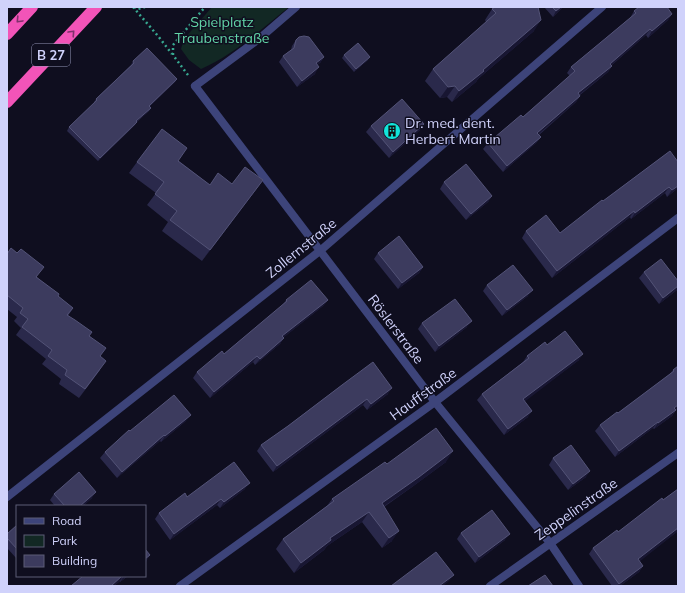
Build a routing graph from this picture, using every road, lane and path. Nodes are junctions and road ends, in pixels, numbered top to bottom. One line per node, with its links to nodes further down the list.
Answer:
1 (32, 7): 8 (highway, one-way to 8)
2 (96, 7): 11 (highway, B 27, one-way to 2)
3 (133, 7): 4 (path); 9 (path)
4 (145, 7)
5 (205, 7): 9 (path)
6 (296, 7): 10 (street)
7 (602, 7): 13 (street, Zollernstraße)
8 (7, 34)
9 (173, 55): 10 (path)
10 (195, 86): 13 (street, Röslerstraße)
11 (7, 102)
12 (678, 218): 14 (street, Hauffstraße)
13 (320, 250): 14 (street, Röslerstraße); 16 (street, Zollernstraße)
14 (435, 402): 17 (street, Röslerstraße); 18 (street, Hauffstraße)
15 (678, 453): 17 (street, Zeppelinstraße)
16 (7, 497)
17 (550, 543): 19 (street, Zeppelinstraße); 20 (street, Röslerstraße)
18 (180, 586)
19 (490, 586)
20 (579, 586)

